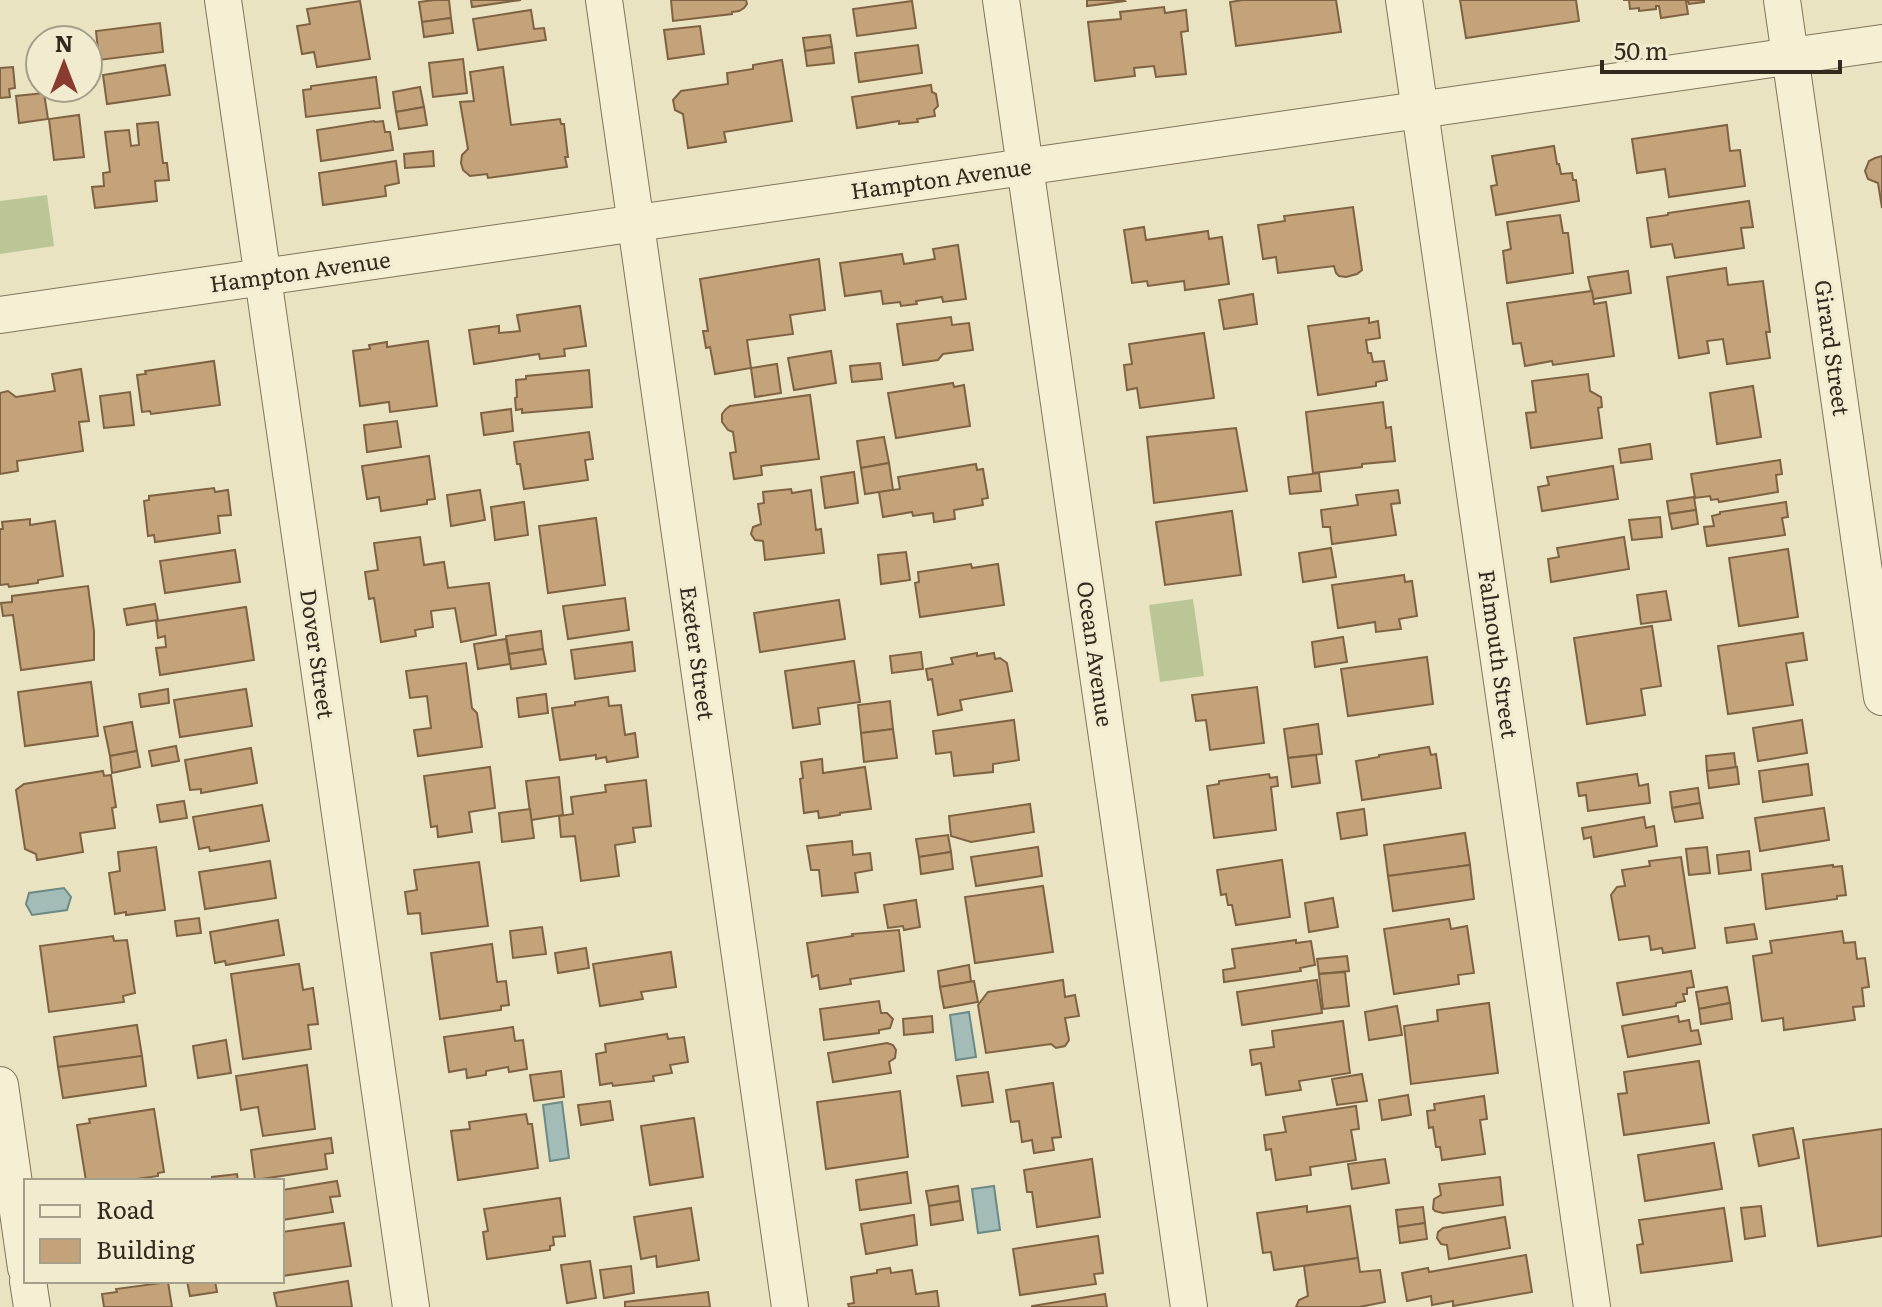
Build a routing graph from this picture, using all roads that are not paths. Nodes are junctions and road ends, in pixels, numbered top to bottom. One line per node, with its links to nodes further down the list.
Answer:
1 (223, 0): 11 (street, Dover Street)
2 (604, 0): 10 (street, Exeter Street)
3 (1001, 0): 9 (street, Ocean Avenue)
4 (1404, 0): 8 (street, Falmouth Street)
5 (1782, 0): 7 (street, Girard Street)
6 (1882, 43): 7 (street, Hampton Avenue)
7 (1790, 56): 8 (street, Hampton Avenue); 13 (street, Girard Street)
8 (1420, 110): 9 (street, Hampton Avenue); 21 (street, Falmouth Street)
9 (1025, 167): 10 (street, Hampton Avenue); 20 (street, Ocean Avenue)
10 (636, 223): 11 (street, Hampton Avenue); 19 (street, Exeter Street)
11 (263, 277): 12 (street, Hampton Avenue); 18 (street, Dover Street)
12 (0, 315)
13 (1882, 697)
14 (0, 1085): 15 (street)
15 (24, 1254)
16 (28, 1283): 17 (street)
17 (32, 1307)
18 (411, 1307)
19 (790, 1307)
20 (1189, 1307)
21 (1592, 1307)

